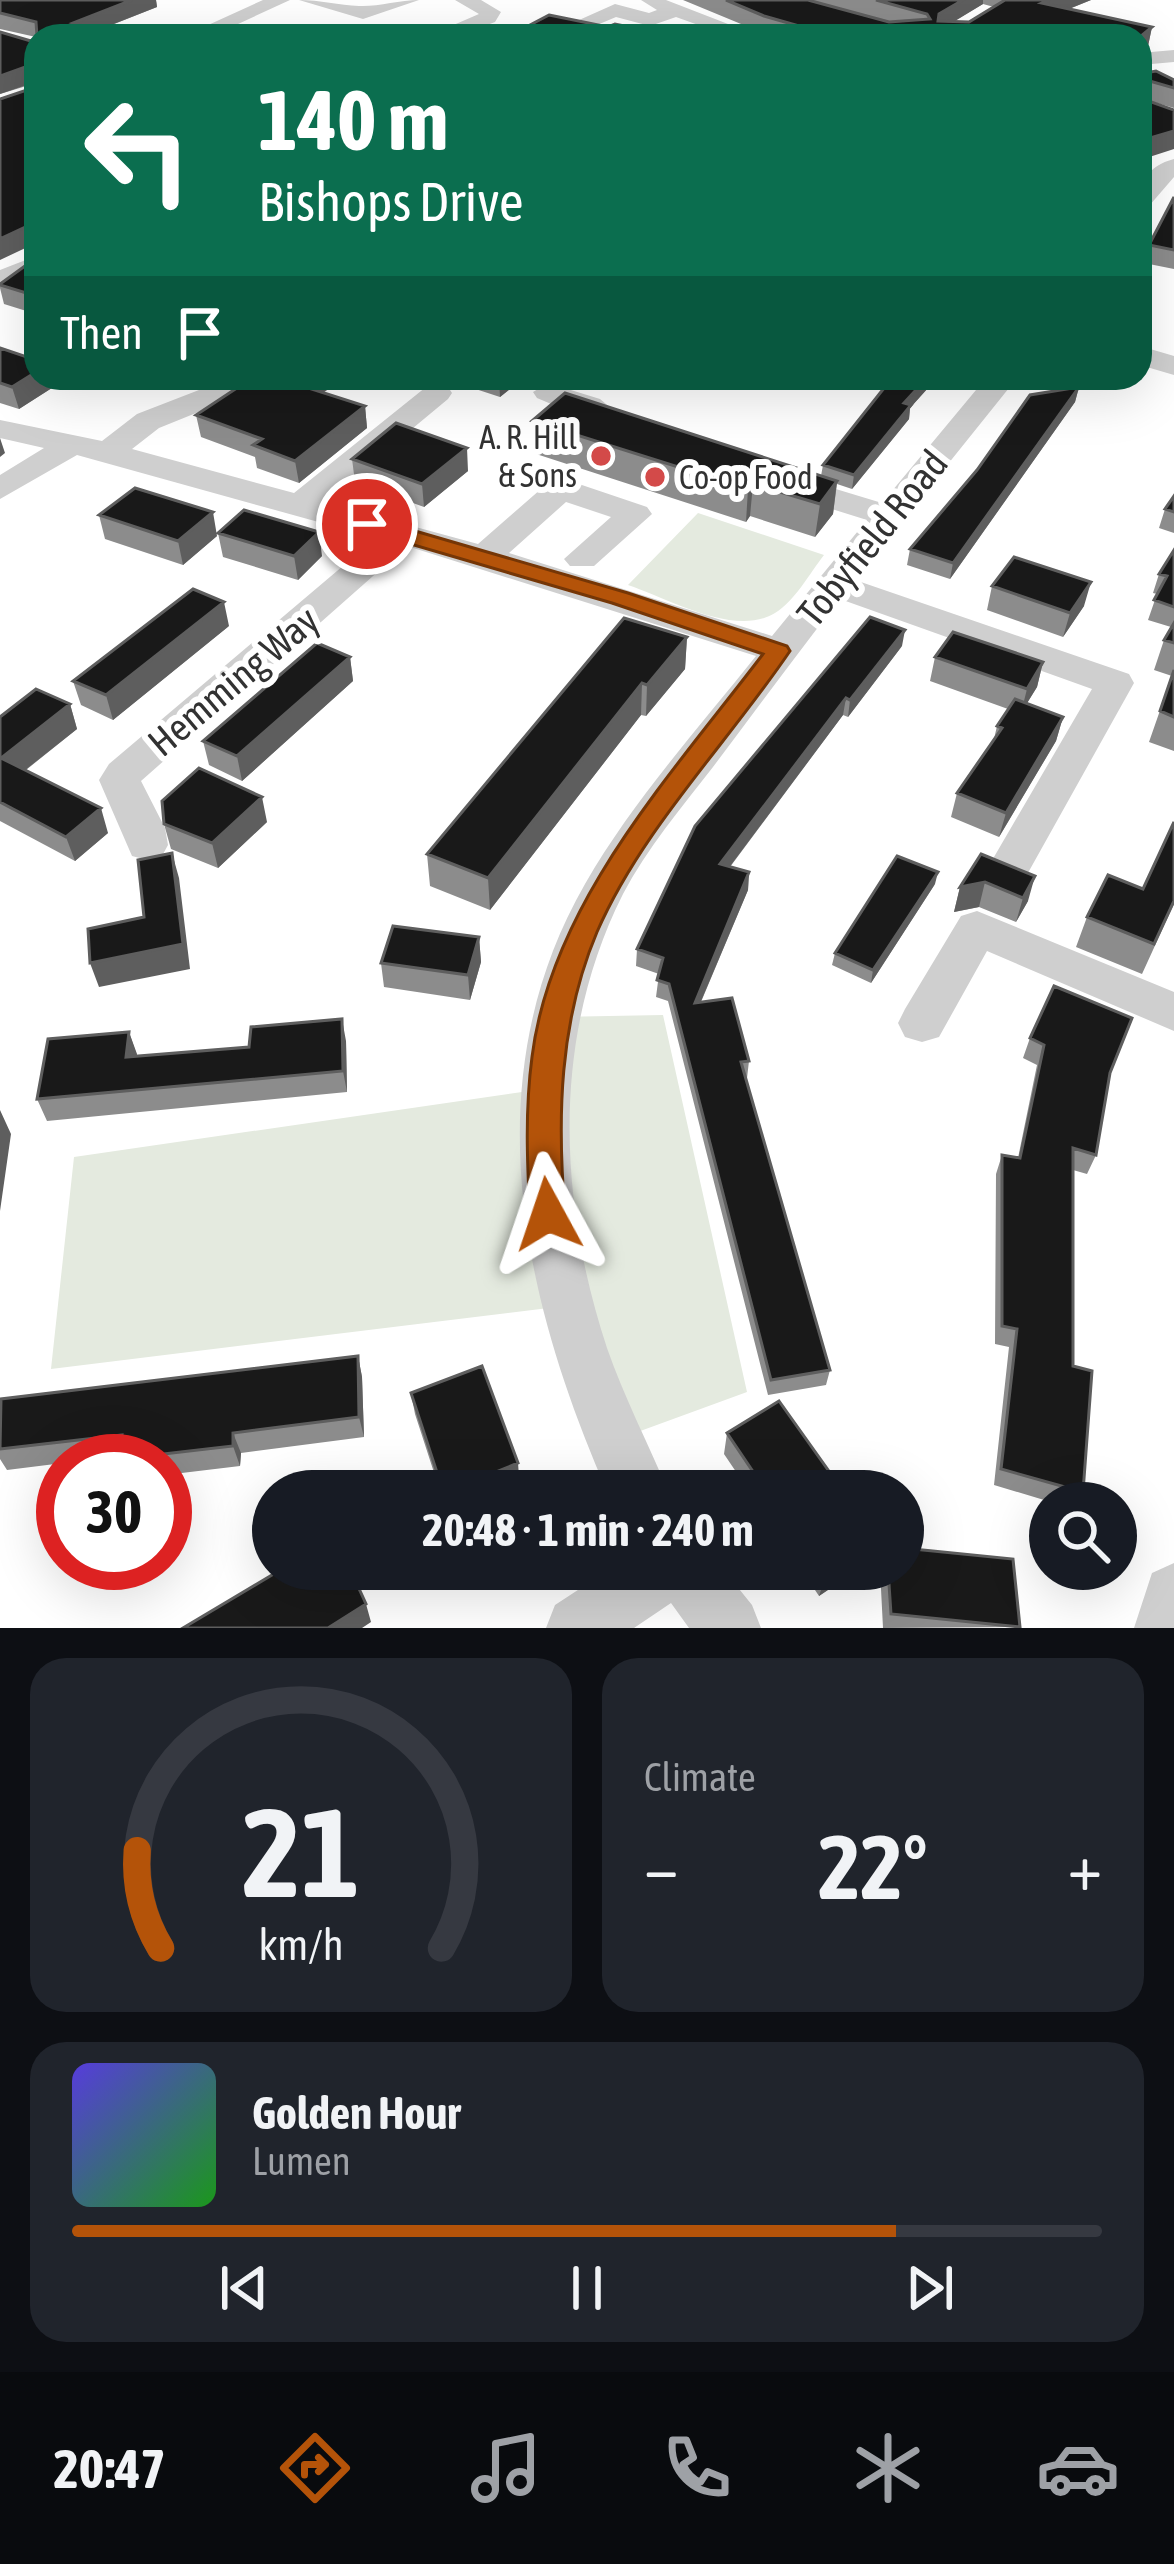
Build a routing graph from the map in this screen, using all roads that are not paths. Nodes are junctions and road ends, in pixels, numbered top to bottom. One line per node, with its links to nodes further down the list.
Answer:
1 (280, 0): 8 (street)
2 (309, 0): 3 (street)
3 (409, 0)
4 (465, 0): 9 (street)
5 (602, 0): 10 (street)
6 (715, 9): 7 (street)
7 (649, 10): 11 (street)
8 (223, 24)
9 (471, 24)
10 (543, 24)
11 (587, 24)
12 (226, 390): 19 (street)
13 (992, 390): 23 (street, Tobyfield Road)
14 (548, 392): 17 (street)
15 (437, 393): 22 (street)
16 (0, 429): 18 (street)
17 (637, 436)
18 (74, 443): 19 (street); 21 (street)
19 (108, 452): 22 (street)
20 (744, 471): 23 (street)
21 (0, 490)
22 (300, 505): 24 (street)
23 (890, 517): 27 (street, Tobyfield Road)
24 (401, 534): 25 (street); 29 (street, Hemming Way)
25 (484, 557): 26 (street); 28 (street)
26 (582, 560)
27 (836, 585): 28 (street, Tobyfield Road); 30 (street)
28 (778, 651): 33 (street, Tobyfield Road)
29 (147, 845)
30 (1009, 869)
31 (1174, 1012): 32 (street)
32 (922, 1023)
33 (629, 1470)
34 (635, 1590): 37 (street)
35 (700, 1590): 38 (street)
36 (1174, 1595): 39 (street)
37 (578, 1628)
38 (729, 1628)
39 (1166, 1628)

